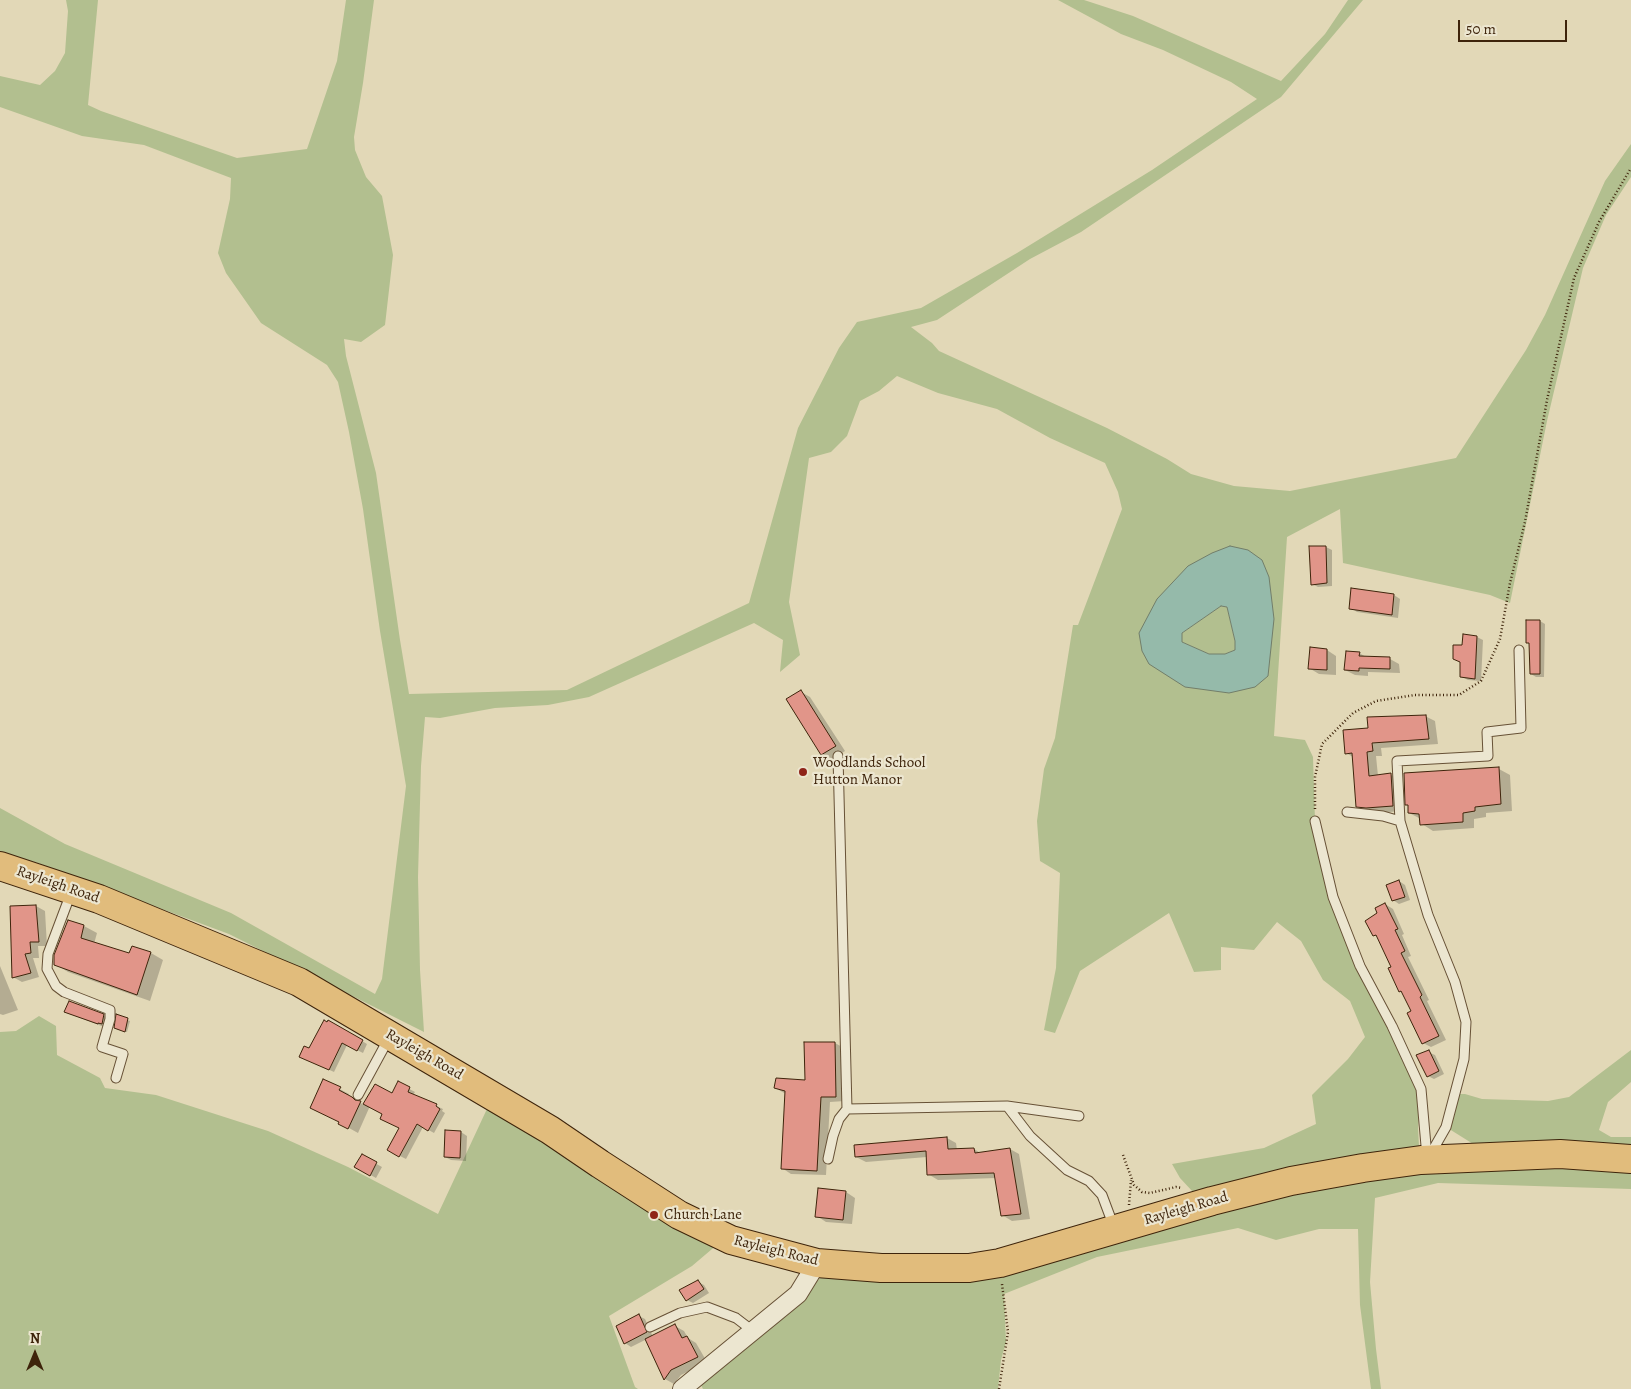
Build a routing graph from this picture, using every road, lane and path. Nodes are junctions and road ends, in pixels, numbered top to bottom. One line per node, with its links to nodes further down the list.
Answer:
1 (1631, 168): 5 (path)
2 (1519, 650): 6 (lane)
3 (838, 756): 13 (lane)
4 (1347, 812): 6 (lane)
5 (1316, 821): 18 (lane)
6 (1400, 821): 18 (lane)
7 (0, 866): 8 (main road, Rayleigh Road)
8 (72, 890): 9 (main road, Rayleigh Road); 10 (lane)
9 (390, 1036): 11 (lane); 20 (main road, Rayleigh Road)
10 (116, 1078)
11 (358, 1095)
12 (1007, 1106): 13 (lane); 14 (lane); 19 (lane)
13 (847, 1109): 16 (lane)
14 (1079, 1116)
15 (1123, 1155): 19 (path)
16 (828, 1158)
17 (1631, 1159): 18 (main road, Rayleigh Road)
18 (1428, 1160): 19 (main road, Rayleigh Road)
19 (1122, 1220): 21 (main road, Rayleigh Road)
20 (817, 1263): 21 (main road, Rayleigh Road); 23 (street)
21 (1000, 1263): 25 (path)
22 (650, 1327): 23 (lane)
23 (754, 1331): 24 (street)
24 (682, 1389)
25 (999, 1389)

